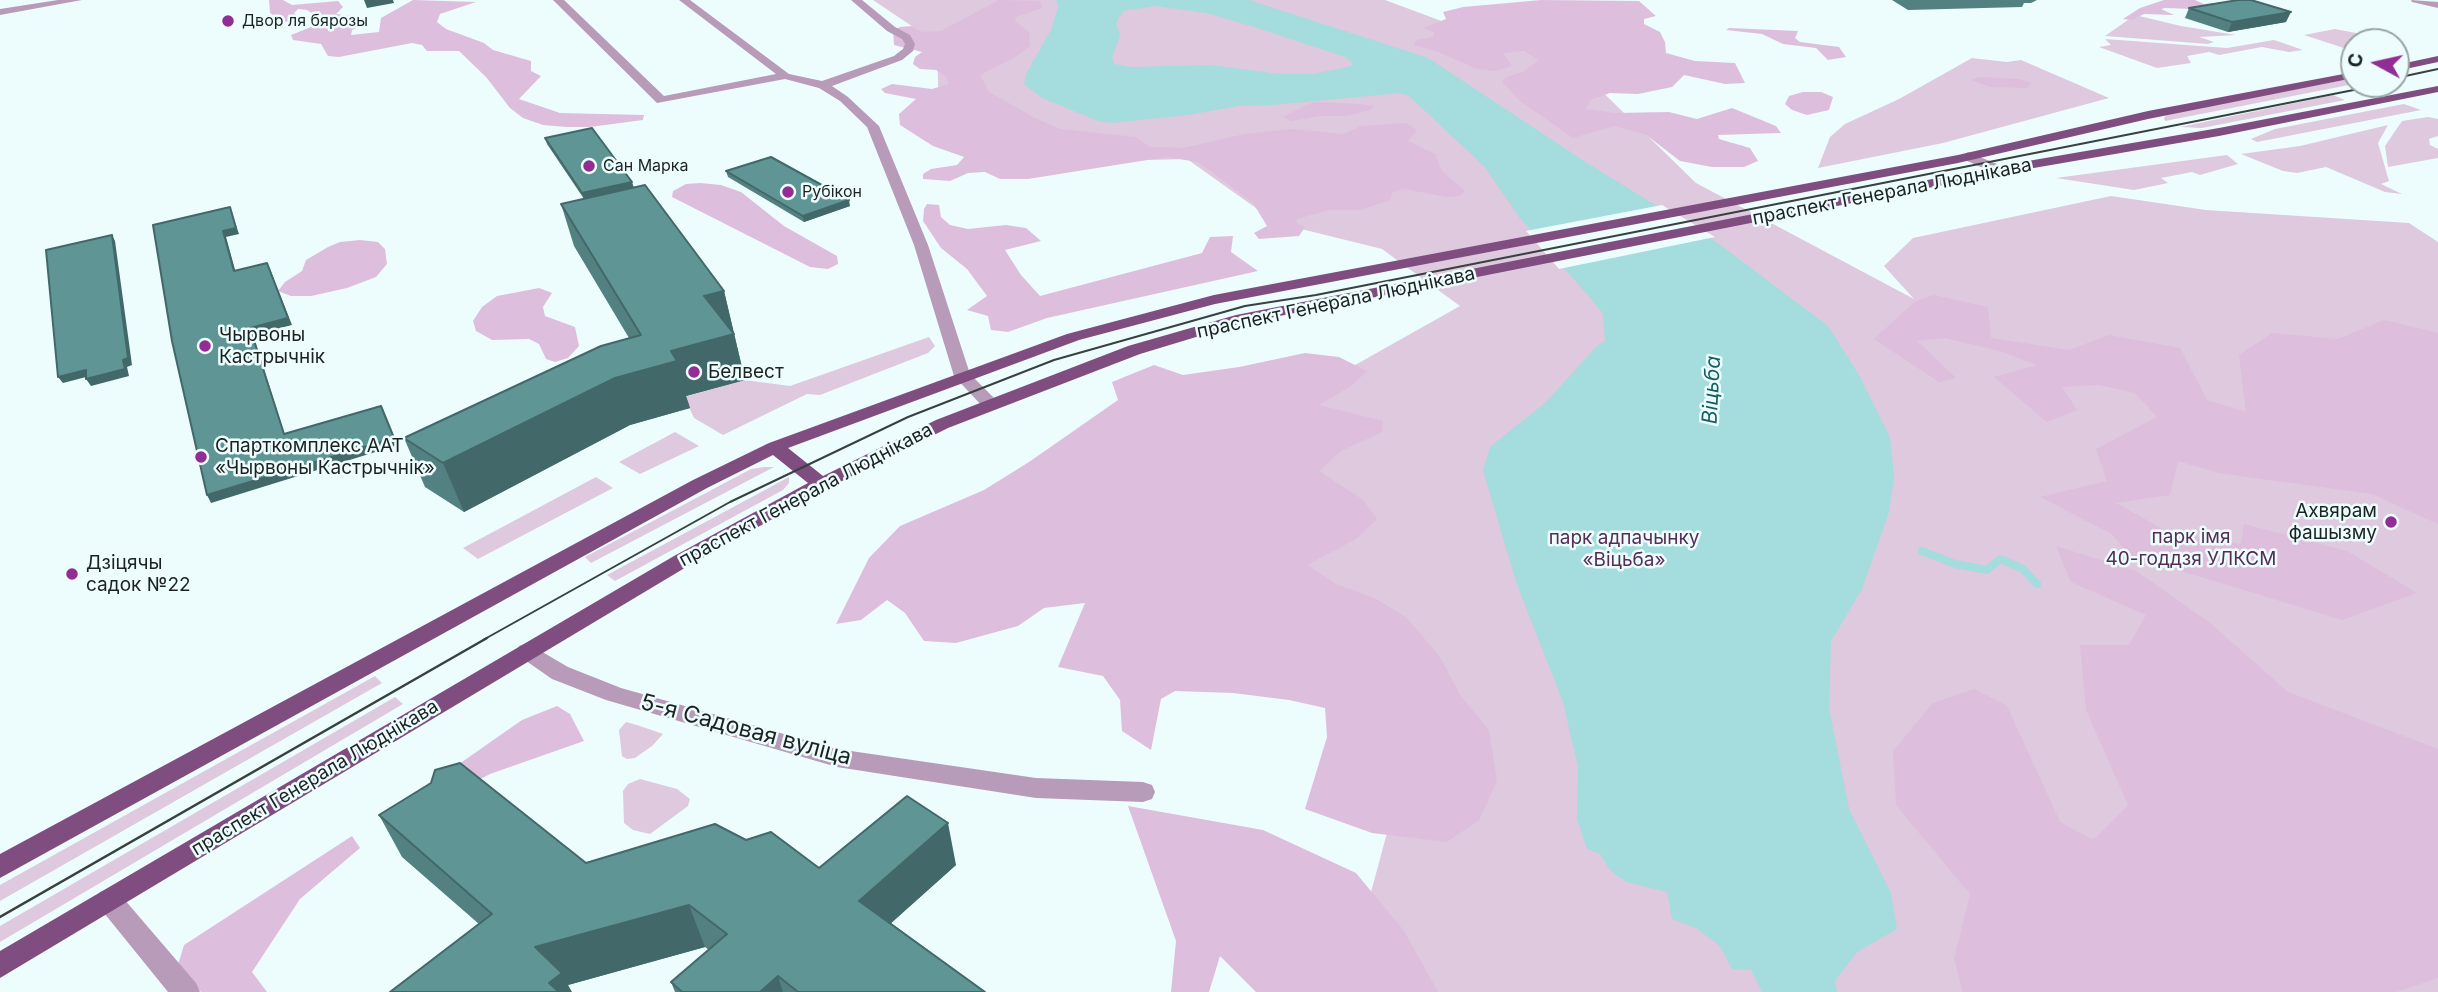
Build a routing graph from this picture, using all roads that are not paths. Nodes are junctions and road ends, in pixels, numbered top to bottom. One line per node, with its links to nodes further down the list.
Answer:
1 (77, 0): 7 (street)
2 (558, 0): 10 (street)
3 (684, 0): 10 (street)
4 (856, 0): 12 (street)
5 (2416, 0): 6 (street)
6 (2438, 5)
7 (0, 12)
8 (2438, 59): 9 (main road)
9 (2410, 65)
10 (785, 76): 12 (street)
11 (2340, 78): 14 (main road, праспект Генерала Люднікава)
12 (823, 85): 19 (street)
13 (2438, 89): 15 (main road, праспект Генерала Люднікава)
14 (2148, 115): 15 (main road); 16 (main road, праспект Генерала Люднікава)
15 (2198, 136): 17 (main road, праспект Генерала Люднікава)
16 (1968, 156): 17 (street); 18 (main road, праспект Генерала Люднікава)
17 (1999, 170): 20 (main road, праспект Генерала Люднікава)
18 (1305, 284): 19 (main road, праспект Генерала Люднікава)
19 (962, 376): 20 (street); 21 (main road, праспект Генерала Люднікава)
20 (990, 404): 22 (main road, праспект Генерала Люднікава)
21 (775, 447): 22 (main road); 25 (main road, праспект Генерала Люднікава)
22 (821, 484): 23 (main road, праспект Генерала Люднікава)
23 (527, 651): 24 (street, 5-я Садовая вуліца); 26 (main road, праспект Генерала Люднікава)
24 (1143, 792)
25 (0, 867)
26 (109, 900): 27 (main road, праспект Генерала Люднікава); 28 (street)
27 (0, 966)
28 (186, 992)

